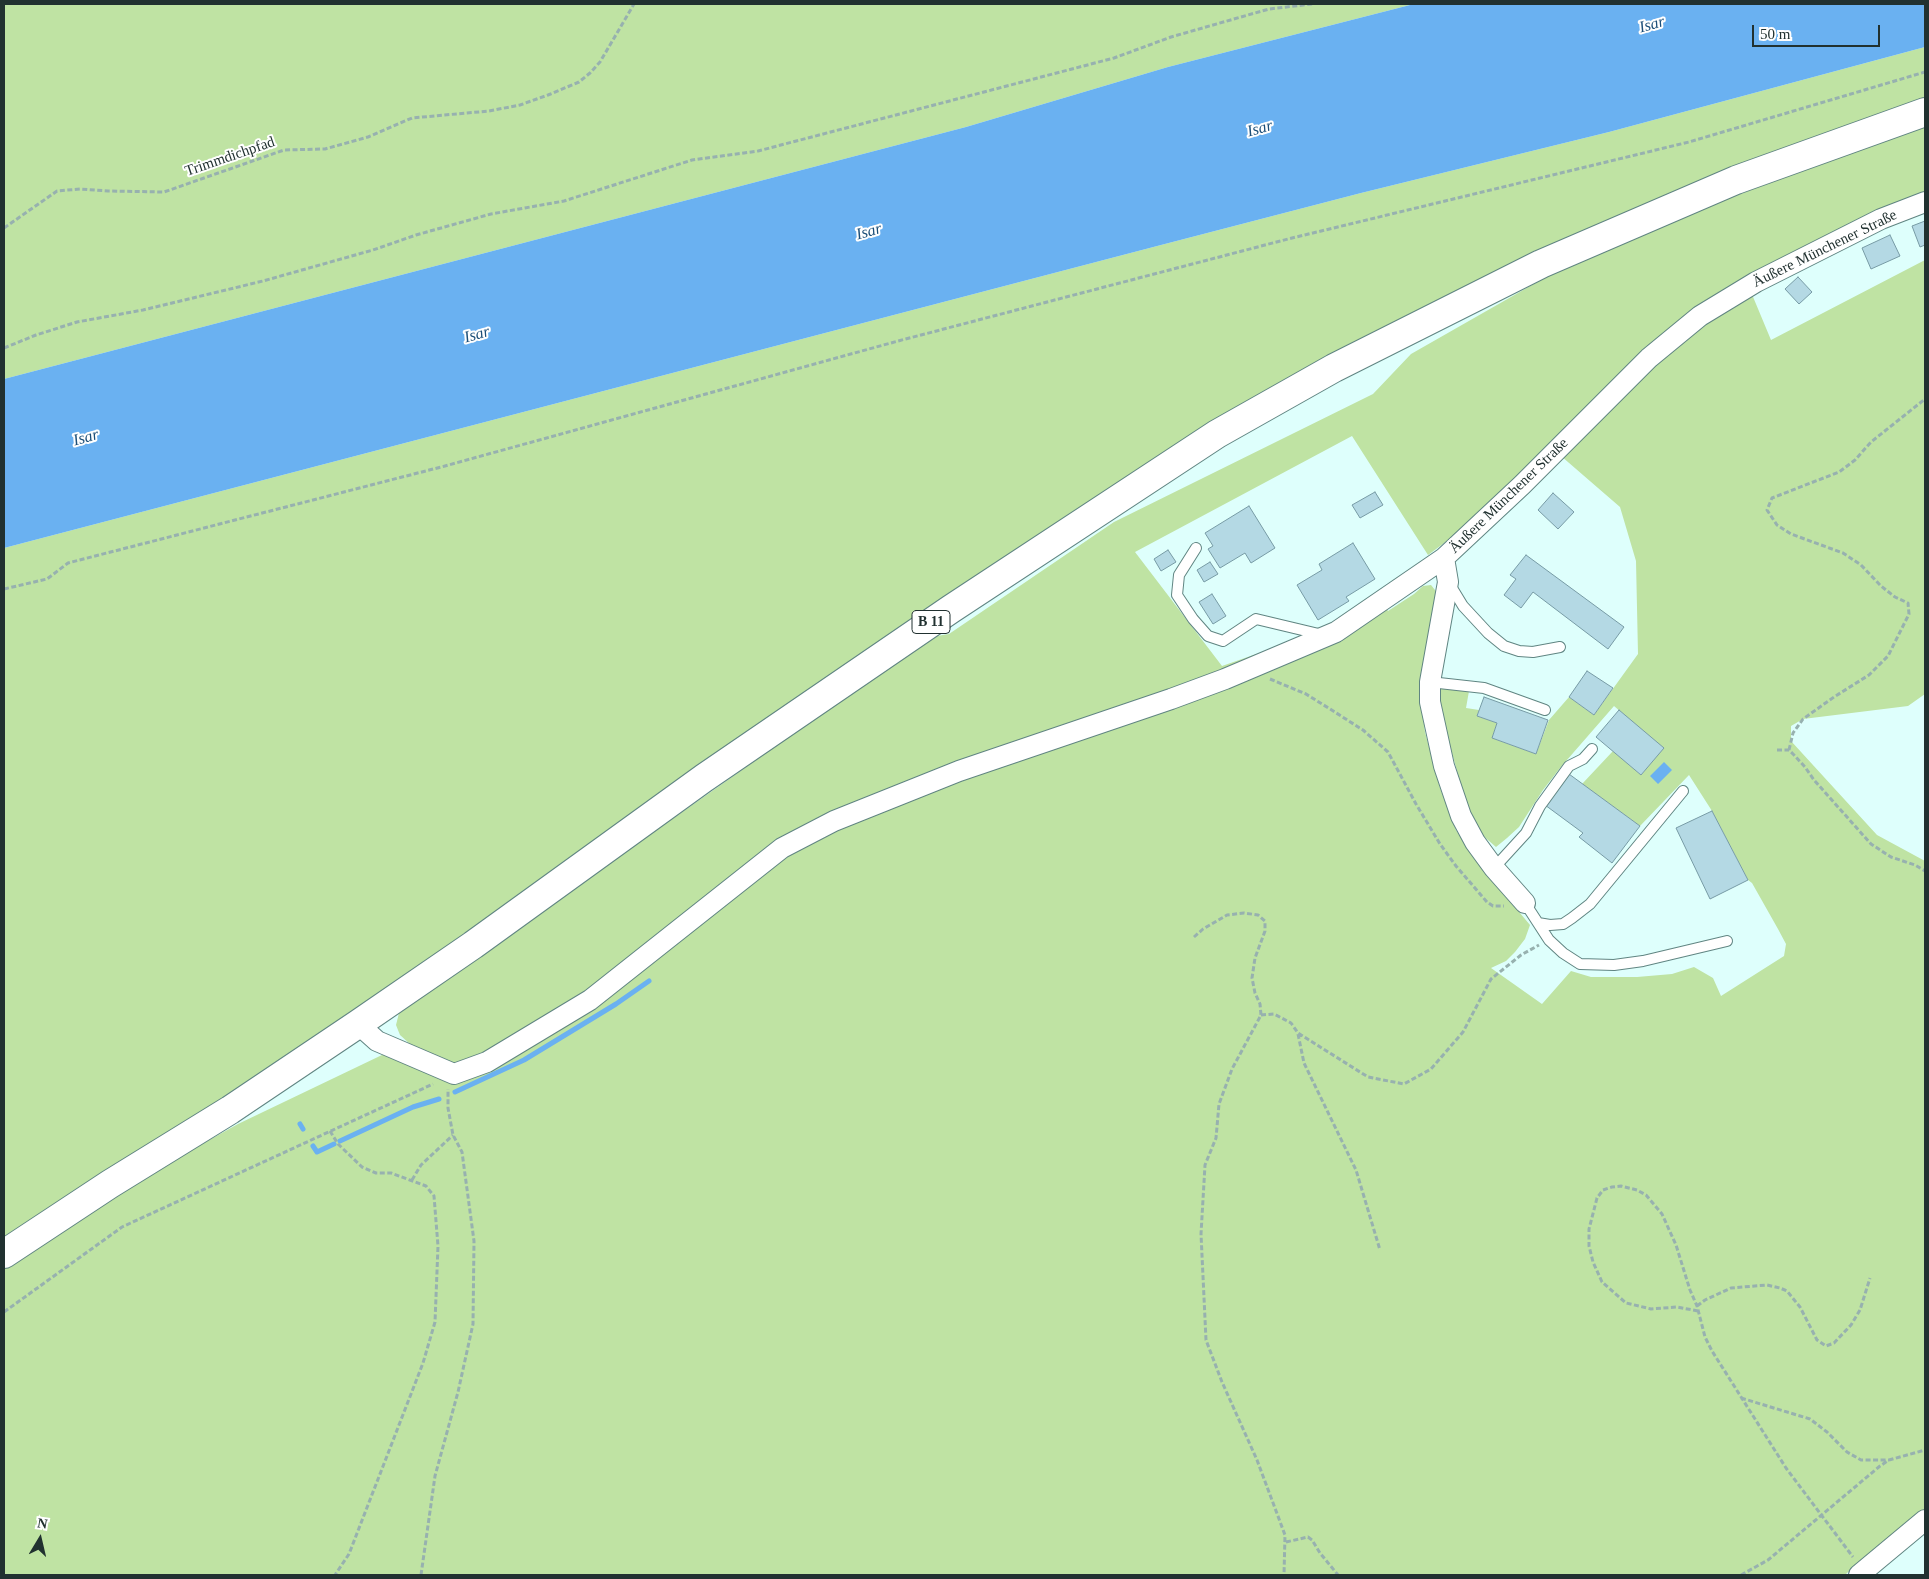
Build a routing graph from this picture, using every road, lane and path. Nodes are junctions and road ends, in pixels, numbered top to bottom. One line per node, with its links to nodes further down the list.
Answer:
1 (634, 4): 8 (path, Trimmdichpfad)
2 (1269, 4): 4 (path)
3 (1312, 4): 4 (path)
4 (1269, 9): 9 (path)
5 (1925, 72): 14 (path)
6 (1925, 112): 32 (main road, B 11)
7 (1925, 202): 12 (street, Äußere Münchener Straße)
8 (4, 228)
9 (4, 348)
10 (1925, 399): 22 (path)
11 (1196, 548): 15 (lane)
12 (1444, 558): 13 (street, Äußere Münchener Straße); 15 (street)
13 (1448, 582): 16 (lane); 18 (street, Äußere Münchener Straße)
14 (4, 589)
15 (1326, 636): 17 (street)
16 (1560, 647)
17 (1259, 664): 26 (path); 34 (street)
18 (1430, 682): 19 (lane); 24 (street, Äußere Münchener Straße)
19 (1545, 710)
20 (1592, 749): 24 (lane)
21 (1777, 750): 22 (path)
22 (1789, 750): 25 (path)
23 (1683, 791): 27 (lane)
24 (1494, 868): 26 (street, Äußere Münchener Straße)
25 (1925, 871)
26 (1522, 900): 27 (lane, Äußere Münchener Straße)
27 (1538, 923): 29 (lane, Äußere Münchener Straße)
28 (1194, 937): 31 (path)
29 (1548, 940): 30 (lane, Äußere Münchener Straße); 33 (path)
30 (1728, 941)
31 (1260, 1015): 33 (path); 49 (path)
32 (358, 1024): 34 (street); 39 (main road, B 11)
33 (1298, 1033): 38 (path)
34 (454, 1074): 35 (path); 36 (path)
35 (330, 1131): 37 (path); 43 (path)
36 (453, 1135): 37 (path); 52 (path)
37 (412, 1180): 51 (path)
38 (1380, 1250)
39 (4, 1254)
40 (1870, 1278): 41 (path)
41 (1697, 1306): 42 (path); 42 (path)
42 (1698, 1311): 44 (path)
43 (4, 1312)
44 (1741, 1398): 46 (path); 47 (path)
45 (1925, 1450): 46 (path)
46 (1889, 1460): 47 (path)
47 (1822, 1515): 50 (path); 55 (path)
48 (1925, 1520): 50 (street)
49 (1286, 1542): 53 (path); 54 (path)
50 (1861, 1574)
51 (335, 1575)
52 (421, 1575)
53 (1284, 1575)
54 (1338, 1575)
55 (1741, 1575)

